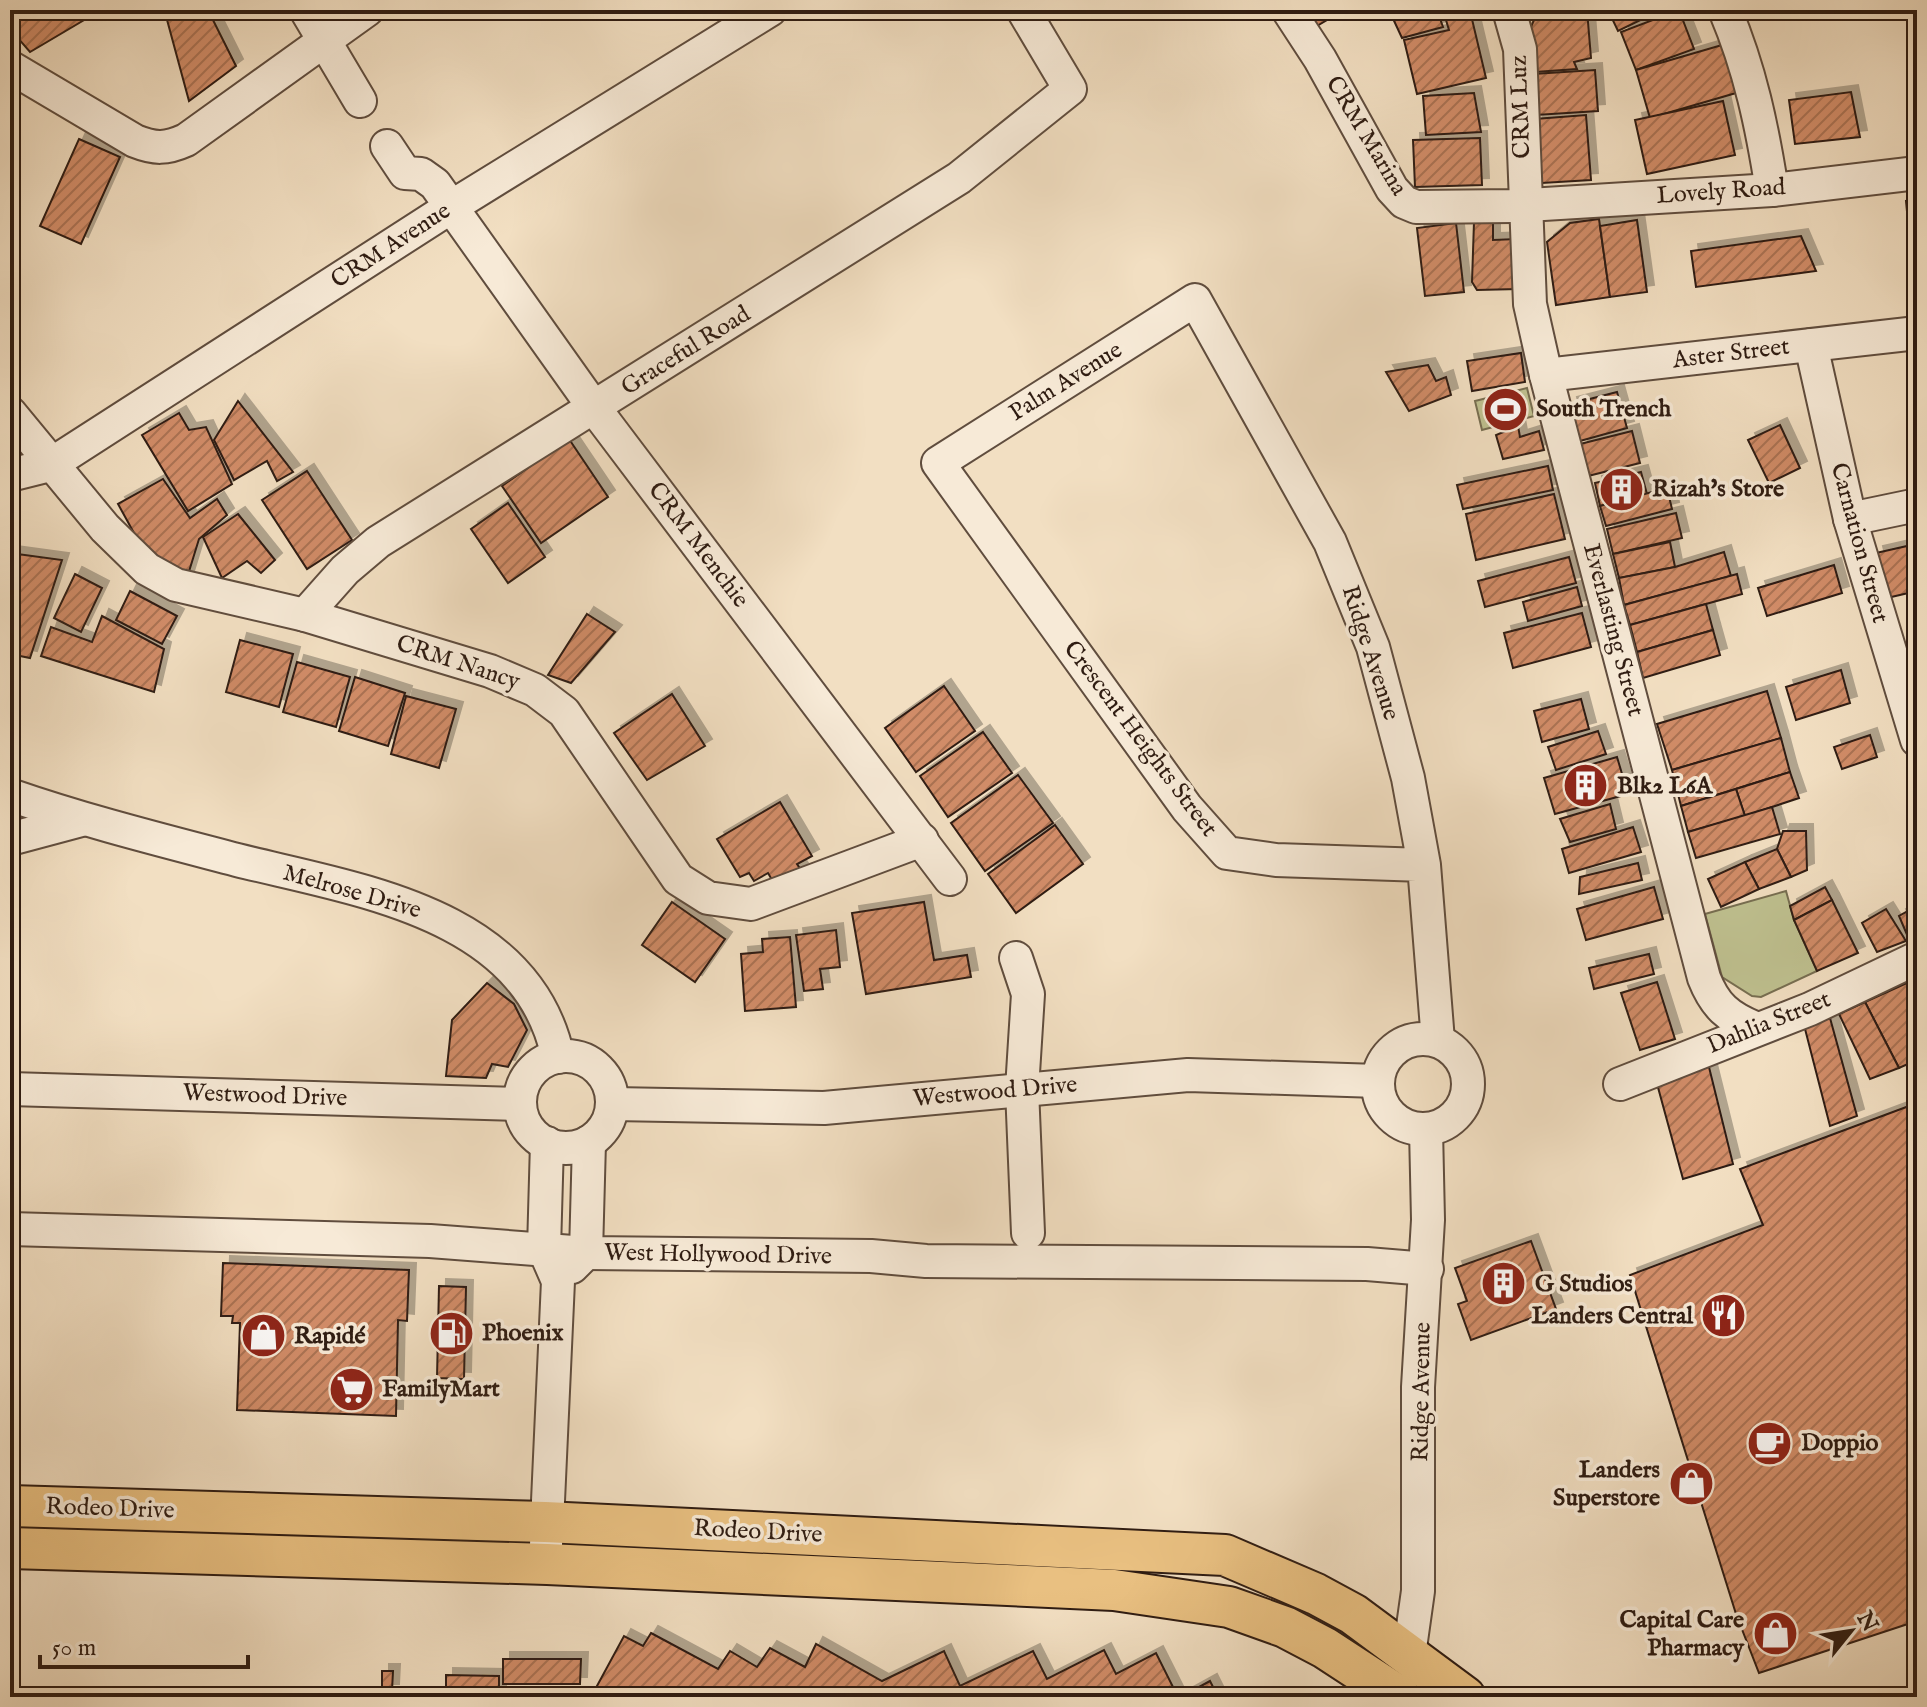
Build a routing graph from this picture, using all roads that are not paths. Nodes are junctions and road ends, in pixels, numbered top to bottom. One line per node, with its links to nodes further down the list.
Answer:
1 (306, 10): 8 (street)
2 (367, 10): 8 (street)
3 (770, 10): 15 (street, CRM Avenue)
4 (1023, 10): 20 (street, Graceful Road)
5 (1288, 10): 14 (street, CRM Marina)
6 (1509, 10): 14 (street, CRM Luz)
7 (1725, 10): 13 (street)
8 (324, 41): 9 (street); 10 (street)
9 (10, 67)
10 (360, 101)
11 (387, 146): 15 (street, CRM Menchie)
12 (1917, 173): 13 (street, Lovely Road)
13 (1772, 190): 14 (street, Lovely Road)
14 (1524, 206): 19 (street, Everlasting Street)
15 (451, 207): 20 (street, CRM Menchie); 23 (street, CRM Avenue)
16 (1195, 300): 22 (street, Palm Avenue); 33 (street, Ridge Avenue)
17 (1917, 333): 18 (street, Aster Street)
18 (1811, 345): 19 (street, Aster Street); 26 (street, Carnation Street)
19 (1546, 375): 37 (street, Everlasting Street)
20 (595, 409): 27 (street, Graceful Road); 32 (street, CRM Menchie)
21 (10, 413): 23 (street, CRM Nancy)
22 (938, 463): 33 (street, Crescent Heights Street)
23 (50, 465): 24 (street, CRM Avenue); 27 (street, CRM Nancy)
24 (10, 475)
25 (1917, 505): 26 (street)
26 (1850, 519): 28 (street, Carnation Street)
27 (305, 615): 32 (street, CRM Nancy)
28 (1916, 734)
29 (10, 795): 30 (street, Melrose Drive)
30 (81, 820): 31 (street, Melrose Drive); 39 (street, Melrose Drive)
31 (10, 839)
32 (922, 840): 34 (street, CRM Menchie)
33 (1424, 865): 38 (street, Ridge Avenue)
34 (950, 879)
35 (1016, 958): 43 (street)
36 (1917, 958): 37 (street, Dahlia Street)
37 (1755, 1028): 41 (street, Dahlia Street)
38 (1438, 1041): 40 (street); 46 (street)
39 (558, 1057): 44 (street); 45 (street)
40 (1378, 1081): 43 (street, Westwood Drive); 46 (street)
41 (1620, 1084)
42 (10, 1089): 44 (street, Westwood Drive)
43 (1022, 1089): 45 (street, Westwood Drive); 50 (street)
44 (520, 1104): 48 (street)
45 (613, 1104): 47 (street)
46 (1426, 1129): 53 (street, Ridge Avenue)
47 (589, 1142): 48 (street); 52 (street)
48 (547, 1143): 51 (street)
49 (10, 1229): 51 (street, West Hollywood Drive)
50 (1028, 1233)
51 (544, 1249): 52 (street, West Hollywood Drive); 54 (street)
52 (586, 1253): 53 (street, West Hollywood Drive); 54 (street)
53 (1427, 1269): 59 (street, Ridge Avenue)
54 (558, 1281): 56 (street)
55 (10, 1506): 56 (main road, Rodeo Drive)
56 (545, 1522): 58 (street); 59 (main road, Rodeo Drive)
57 (10, 1548): 58 (main road, Rodeo Drive)
58 (547, 1564): 60 (main road, Rodeo Drive)
59 (1409, 1655): 61 (main road, Rodeo Drive)
60 (1400, 1697)
61 (1465, 1697)

